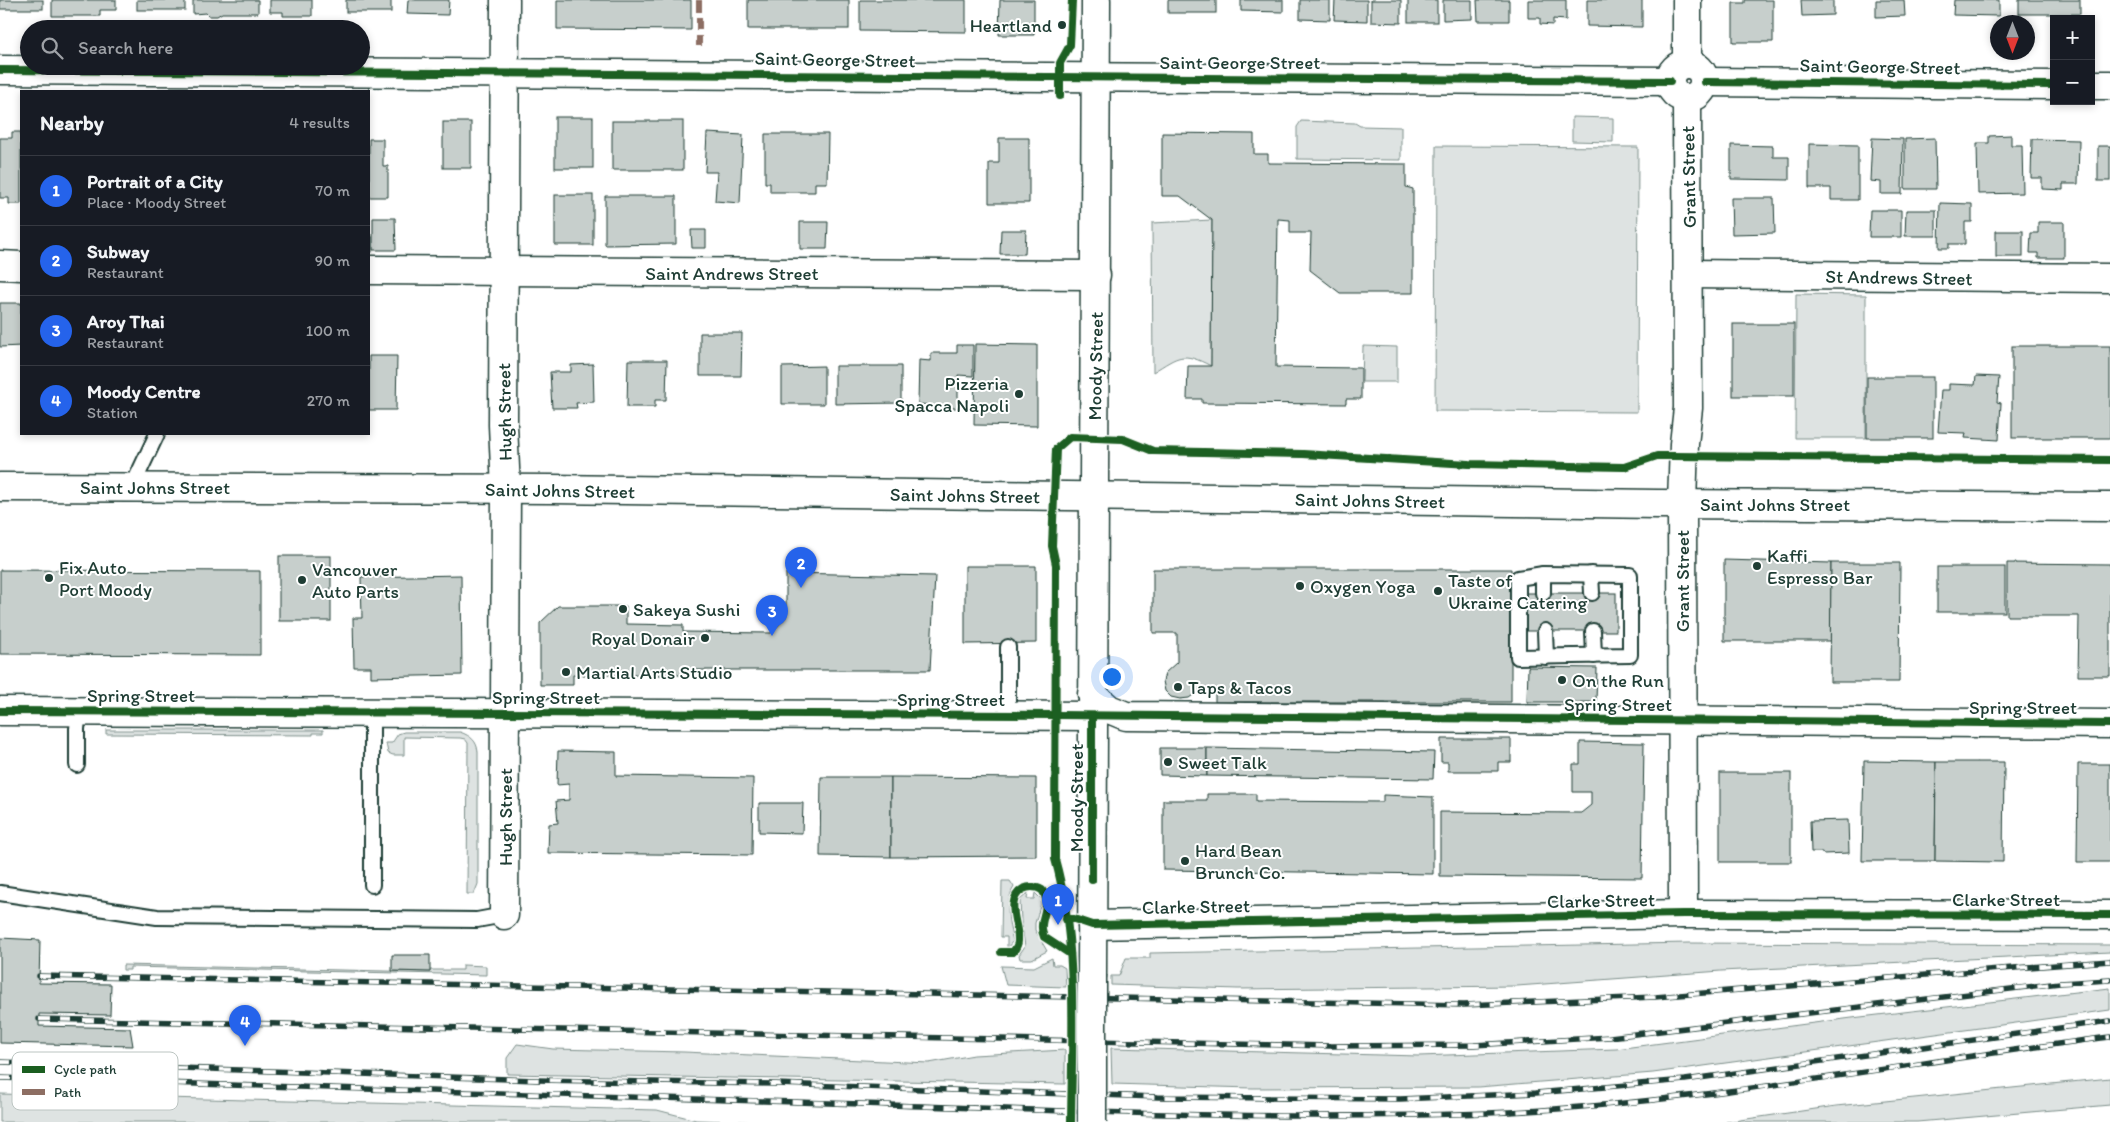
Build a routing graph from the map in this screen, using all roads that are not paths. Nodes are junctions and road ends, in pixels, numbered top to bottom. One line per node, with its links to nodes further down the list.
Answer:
1 (506, 0): 7 (street, Hugh Street)
2 (1096, 0): 8 (street, Moody Street)
3 (1687, 0): 9 (street, Grant Street)
4 (0, 70): 5 (street, Saint George Street)
5 (20, 70)
6 (370, 73): 7 (street, Saint George Street)
7 (505, 74): 8 (street, Saint George Street); 16 (street, Hugh Street)
8 (1095, 77): 9 (street, Saint George Street); 18 (street, Moody Street)
9 (1687, 81): 10 (street, Saint George Street); 17 (street, Grant Street)
10 (2050, 85)
11 (2095, 85): 12 (street)
12 (2110, 86)
13 (0, 265): 14 (street)
14 (20, 266)
15 (370, 270): 16 (street, Saint Andrews Street)
16 (504, 272): 18 (street, Saint Andrews Street); 23 (street, Hugh Street)
17 (1689, 274): 19 (street, St Andrews Street); 25 (street, Grant Street)
18 (1096, 275): 24 (street, Moody Street)
19 (2110, 278)
20 (157, 435): 22 (lane)
21 (0, 487): 22 (street, Saint Johns Street)
22 (132, 487): 23 (street, Saint Johns Street)
23 (506, 489): 24 (street, Saint Johns Street); 40 (street, Hugh Street)
24 (1093, 497): 25 (street, Saint Johns Street); 36 (street, Moody Street)
25 (1682, 503): 26 (street, Saint Johns Street); 42 (street, Grant Street)
26 (2110, 506)
27 (1542, 574): 28 (lane); 29 (lane); 34 (lane)
28 (1591, 574): 30 (lane); 35 (lane)
29 (1543, 593)
30 (1592, 593)
31 (1545, 631): 34 (lane)
32 (1593, 631): 35 (lane)
33 (1008, 647): 41 (lane)
34 (1546, 656): 35 (lane)
35 (1594, 656)
36 (1092, 705): 41 (street, Spring Street); 42 (street, Spring Street); 50 (street, Moody Street)
37 (0, 711): 38 (street, Spring Street)
38 (79, 711): 39 (street, Spring Street); 44 (lane)
39 (372, 713): 40 (street, Spring Street); 45 (lane)
40 (505, 713): 41 (street, Spring Street); 48 (street, Hugh Street)
41 (1008, 715)
42 (1683, 721): 43 (street, Spring Street); 47 (street, Grant Street)
43 (2110, 724)
44 (77, 766)
45 (372, 886)
46 (0, 893): 48 (lane)
47 (1683, 914): 49 (street, Clarke Street); 50 (street, Clarke Street)
48 (504, 915)
49 (2110, 916)
50 (1092, 924): 51 (street, Moody Street, bridge)
51 (1092, 1122)

